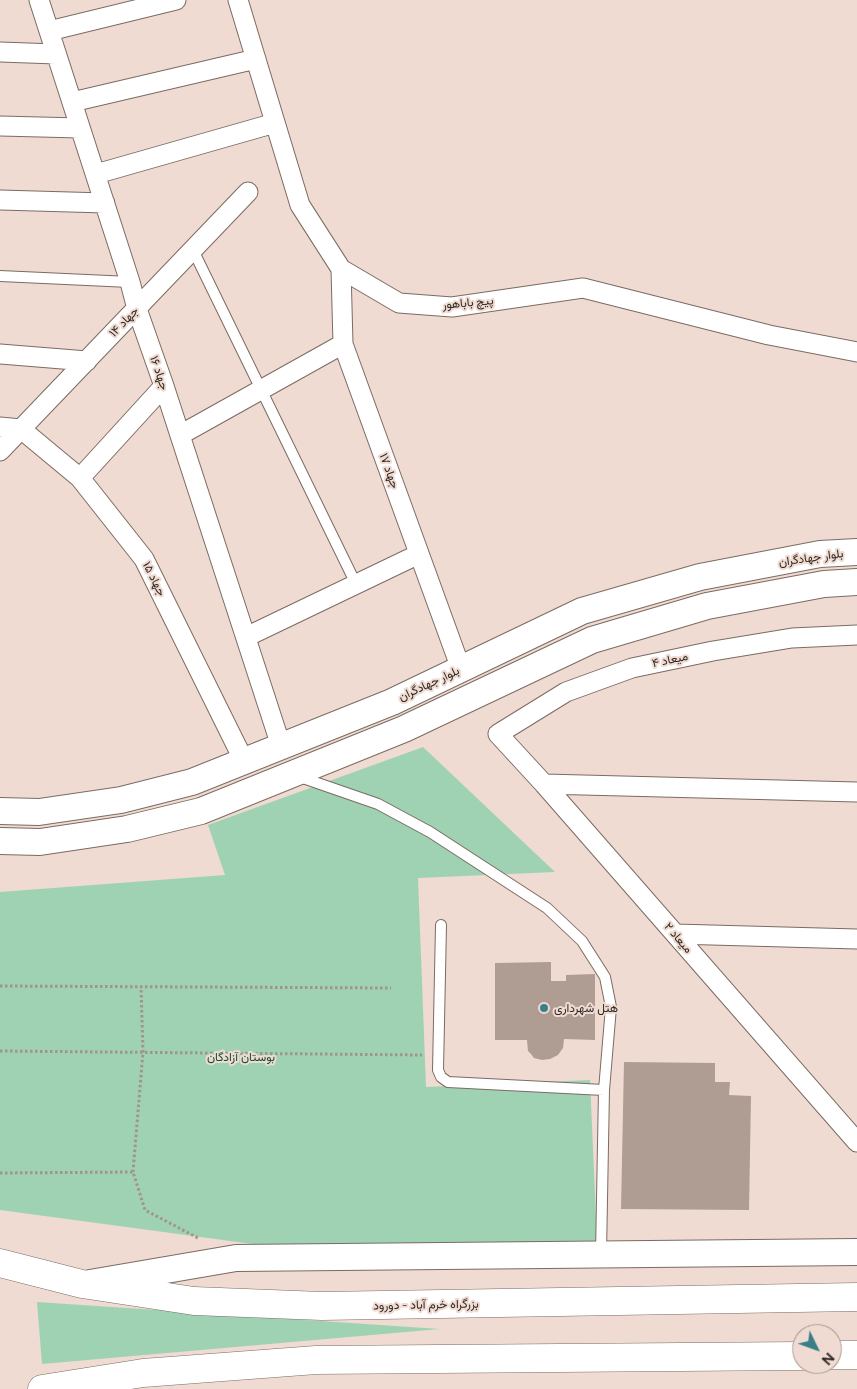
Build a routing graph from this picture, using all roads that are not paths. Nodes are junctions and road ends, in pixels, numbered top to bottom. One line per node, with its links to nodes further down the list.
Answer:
1 (39, 0): 4 (street, جهاد ۱۶)
2 (176, 0): 4 (street)
3 (238, 0): 7 (street, پیچ باباهور)
4 (49, 31): 6 (street, جهاد ۱۶)
5 (0, 52): 6 (street)
6 (56, 54): 8 (street, جهاد ۱۶)
7 (256, 59): 8 (street); 9 (street, پیچ باباهور)
8 (72, 102): 11 (street, جهاد ۱۶)
9 (276, 123): 12 (street); 17 (street, پیچ باباهور)
10 (0, 126): 11 (street)
11 (80, 128): 12 (street, جهاد ۱۶)
12 (96, 174): 15 (street, جهاد ۱۶)
13 (248, 192): 16 (street, جهاد ۱۴)
14 (0, 200): 15 (street)
15 (105, 203): 19 (street, جهاد ۱۶)
16 (193, 250): 20 (street, جهاد ۱۴); 26 (lane)
17 (341, 269): 21 (street, جهاد ۱۷); 22 (street, پیچ باباهور)
18 (0, 276): 19 (lane)
19 (130, 282): 20 (street, جهاد ۱۶)
20 (137, 309): 24 (street, جهاد ۱۴); 25 (street, جهاد ۱۶)
21 (343, 344): 26 (street); 33 (street, جهاد ۱۷)
22 (857, 352)
23 (0, 354): 24 (street)
24 (86, 361): 28 (street, جهاد ۱۴)
25 (164, 386): 29 (street, جهاد ۱۶); 31 (street)
26 (260, 389): 29 (street); 35 (lane)
27 (0, 427): 28 (street)
28 (21, 429): 30 (street, جهاد ۱۴); 31 (street, جهاد ۱۵)
29 (180, 435): 37 (street, جهاد ۱۶)
30 (0, 451)
31 (80, 478): 41 (street, جهاد ۱۵)
32 (857, 552): 38 (main road, بلوار جهادگران)
33 (419, 554): 35 (street); 38 (street, جهاد ۱۷)
34 (857, 582): 42 (main road)
35 (356, 584): 37 (street)
36 (857, 635): 39 (street, میعاد ۴)
37 (246, 637): 40 (street, جهاد ۱۶)
38 (461, 669): 40 (main road, بلوار جهادگران)
39 (498, 734): 43 (street, میعاد ۲)
40 (281, 746): 41 (main road, بلوار جهادگران)
41 (244, 761): 45 (main road, بلوار جهادگران)
42 (292, 774): 46 (main road); 50 (lane)
43 (544, 784): 44 (street); 48 (street, میعاد ۲)
44 (857, 792)
45 (0, 811)
46 (0, 841)
47 (441, 925): 50 (lane)
48 (675, 934): 49 (street); 51 (street, میعاد ۲)
49 (857, 939)
50 (604, 1090): 53 (lane)
51 (857, 1142)
52 (857, 1252): 53 (main road)
53 (600, 1254): 55 (main road)
54 (0, 1263): 55 (highway, بزرگراه خرم آباد - دورود)
55 (82, 1284): 56 (highway, بزرگراه خرم آباد - دورود)
56 (857, 1297)
57 (842, 1355): 58 (highway)
58 (857, 1355)
59 (792, 1356): 60 (highway)
60 (42, 1389)

